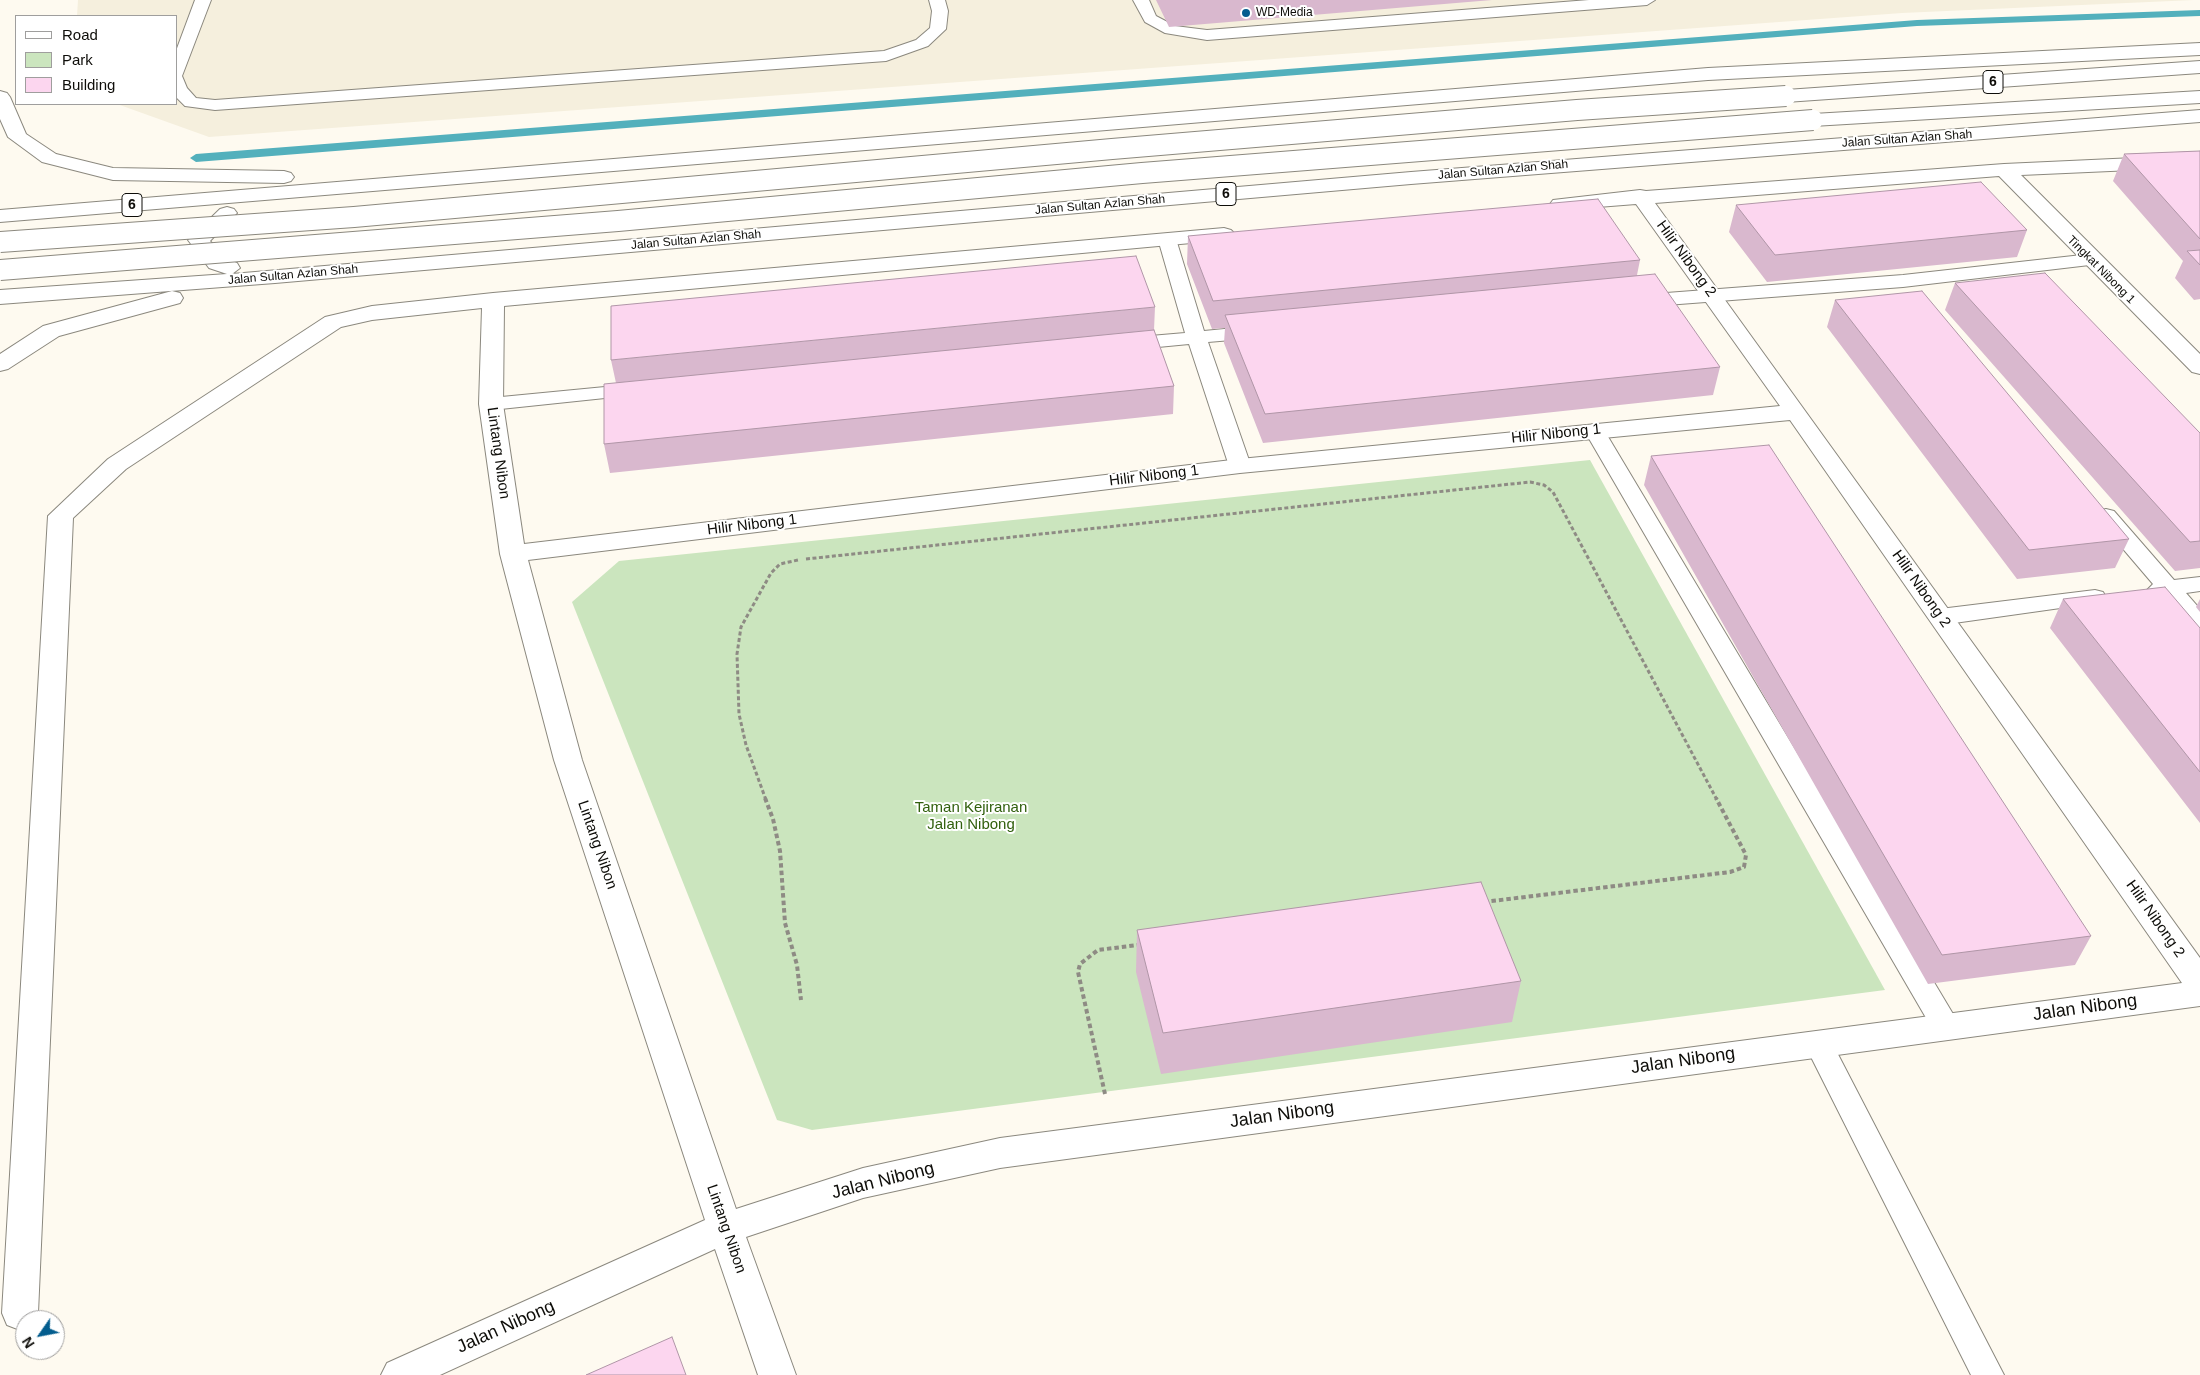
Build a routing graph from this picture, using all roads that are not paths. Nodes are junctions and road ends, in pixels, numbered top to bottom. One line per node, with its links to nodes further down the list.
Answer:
1 (203, 0): 6 (lane)
2 (937, 0): 8 (lane)
3 (1141, 0): 4 (lane)
4 (1647, 0)
5 (2200, 49): 14 (main road, 6)
6 (178, 68)
7 (2200, 68): 21 (main road, 6, bridge)
8 (178, 86)
9 (0, 97): 14 (main road)
10 (2200, 97): 23 (main road, Jalan Sultan Azlan Shah / 6, bridge)
11 (2200, 116): 24 (main road, Jalan Sultan Azlan Shah / 6)
12 (2200, 161): 13 (main road)
13 (2004, 170): 16 (main road); 22 (main road, Tingkat Nibong 1)
14 (439, 180): 15 (main road, 6)
15 (264, 194): 18 (main road, 6); 24 (main road)
16 (1640, 196): 17 (main road); 25 (main road, Hilir Nibong 2)
17 (1542, 205)
18 (0, 216)
19 (1246, 232): 20 (main road)
20 (1167, 239): 27 (main road); 30 (lane)
21 (0, 242)
22 (2091, 260): 25 (lane); 33 (main road, Tingkat Nibong 1)
23 (0, 270)
24 (253, 279): 26 (main road, Jalan Sultan Azlan Shah / 6); 32 (main road)
25 (1712, 295): 28 (lane); 36 (main road, Hilir Nibong 2)
26 (0, 297)
27 (492, 300): 35 (main road, Lintang Nibon); 52 (main road)
28 (1622, 302)
29 (1276, 330): 30 (lane)
30 (1196, 337): 31 (lane); 38 (lane)
31 (1107, 345)
32 (0, 364)
33 (2200, 367)
34 (650, 389): 35 (lane)
35 (491, 404): 40 (main road, Lintang Nibon)
36 (1796, 412): 37 (main road, Hilir Nibong 1); 45 (main road, Hilir Nibong 2)
37 (1594, 430): 38 (main road, Hilir Nibong 1); 49 (lane)
38 (1240, 466): 40 (main road, Hilir Nibong 1)
39 (2091, 498): 42 (lane)
40 (513, 554): 51 (main road, Lintang Nibon)
41 (2200, 584): 42 (lane)
42 (2169, 588): 43 (lane); 46 (lane)
43 (2140, 592)
44 (2112, 595): 45 (lane)
45 (1940, 616): 47 (main road, Hilir Nibong 2)
46 (2200, 624)
47 (2200, 983)
48 (2200, 992): 49 (main road, Jalan Nibong)
49 (1946, 1027): 50 (main road, Jalan Nibong)
50 (1818, 1043): 51 (main road, Jalan Nibong); 55 (lane)
51 (725, 1228): 53 (main road, Jalan Nibong); 54 (main road, Lintang Nibon)
52 (20, 1310)
53 (400, 1375)
54 (777, 1375)
55 (1988, 1375)

